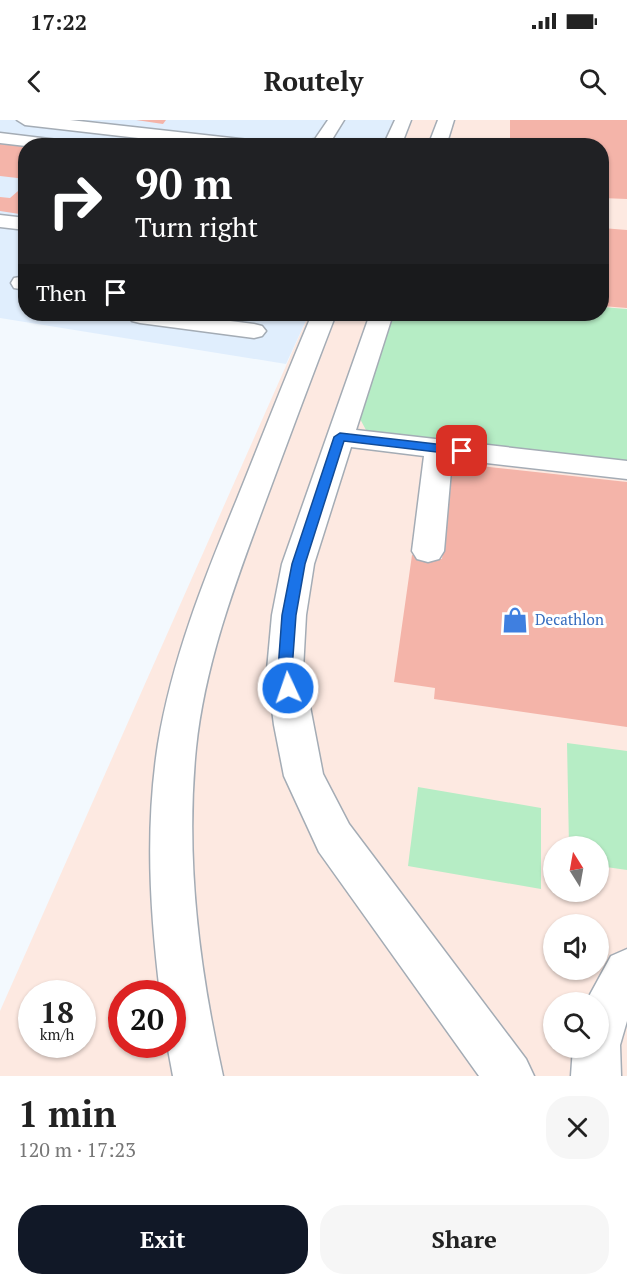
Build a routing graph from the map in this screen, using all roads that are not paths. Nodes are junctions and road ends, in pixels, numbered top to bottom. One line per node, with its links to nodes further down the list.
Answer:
1 (25, 120): 6 (street)
2 (206, 120): 8 (street)
3 (336, 120): 9 (street)
4 (403, 120): 10 (street)
5 (446, 120): 11 (street)
6 (70, 122): 8 (street)
7 (0, 138): 12 (street)
8 (192, 138)
9 (325, 138)
10 (395, 138)
11 (440, 138)
12 (18, 140)
13 (0, 221): 14 (street)
14 (18, 223)
15 (176, 321): 18 (street)
16 (321, 321): 26 (street)
17 (379, 321): 19 (street)
18 (254, 332)
19 (340, 437): 20 (street); 27 (street)
20 (439, 448): 21 (street); 22 (street)
21 (627, 470)
22 (428, 551)
23 (627, 972): 24 (street)
24 (609, 1007)
25 (597, 1058): 28 (street)
26 (198, 1076)
27 (509, 1076)
28 (596, 1076)

